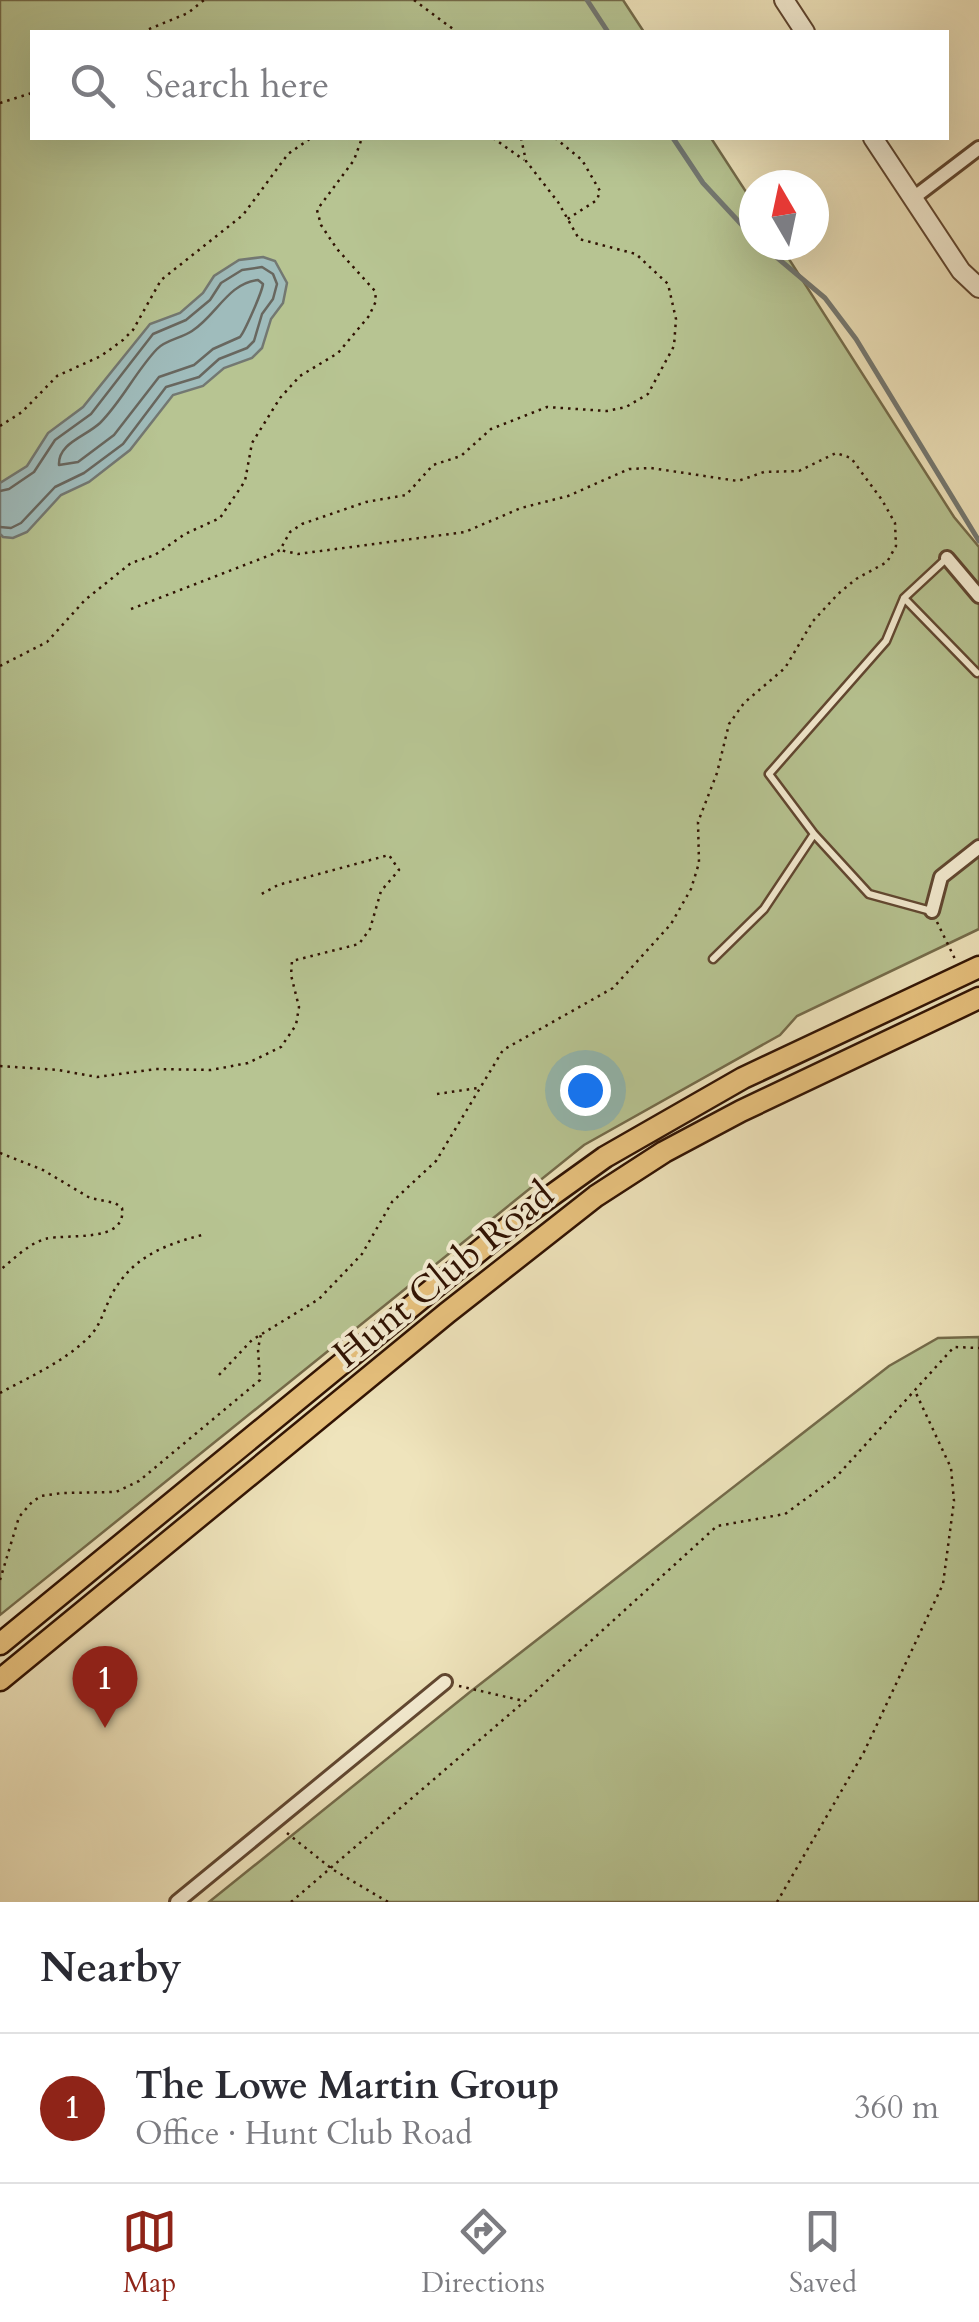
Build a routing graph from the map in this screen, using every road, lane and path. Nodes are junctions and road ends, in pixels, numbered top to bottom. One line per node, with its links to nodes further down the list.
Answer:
1 (204, 0): 4 (path)
2 (414, 0): 5 (path)
3 (784, 0): 6 (street)
4 (147, 30)
5 (453, 30)
6 (804, 30)
7 (30, 94): 8 (path)
8 (0, 103)
9 (307, 140): 20 (path)
10 (361, 140): 26 (path)
11 (496, 140): 16 (path)
12 (521, 140): 16 (path)
13 (557, 140): 18 (path)
14 (873, 140): 17 (street)
15 (979, 148): 17 (street)
16 (526, 161): 18 (path)
17 (912, 199): 19 (street)
18 (566, 220): 21 (path)
19 (979, 288)
20 (0, 426)
21 (280, 550): 25 (path); 37 (path)
22 (947, 558): 23 (street); 24 (lane)
23 (979, 596)
24 (904, 598): 27 (lane); 28 (lane)
25 (131, 610)
26 (0, 666)
27 (977, 673)
28 (814, 834): 31 (lane); 32 (lane)
29 (979, 847): 31 (street)
30 (258, 896): 36 (path)
31 (932, 911): 33 (path)
32 (713, 959)
33 (954, 959)
34 (979, 968): 48 (main road, Hunt Club Road)
35 (979, 998): 49 (main road, Hunt Club Road)
36 (0, 1066)
37 (479, 1088): 38 (path); 42 (path)
38 (438, 1094)
39 (0, 1153): 41 (path)
40 (206, 1234): 46 (path)
41 (0, 1270)
42 (262, 1333): 44 (path); 47 (path)
43 (979, 1348): 45 (path)
44 (218, 1375)
45 (914, 1390): 51 (path); 57 (path)
46 (0, 1393)
47 (0, 1580)
48 (0, 1644)
49 (0, 1680)
50 (445, 1682): 51 (path); 52 (street)
51 (526, 1701): 53 (path)
52 (274, 1822): 53 (path); 54 (street)
53 (332, 1869): 55 (path); 56 (path)
54 (177, 1902)
55 (291, 1902)
56 (388, 1902)
57 (776, 1902)

